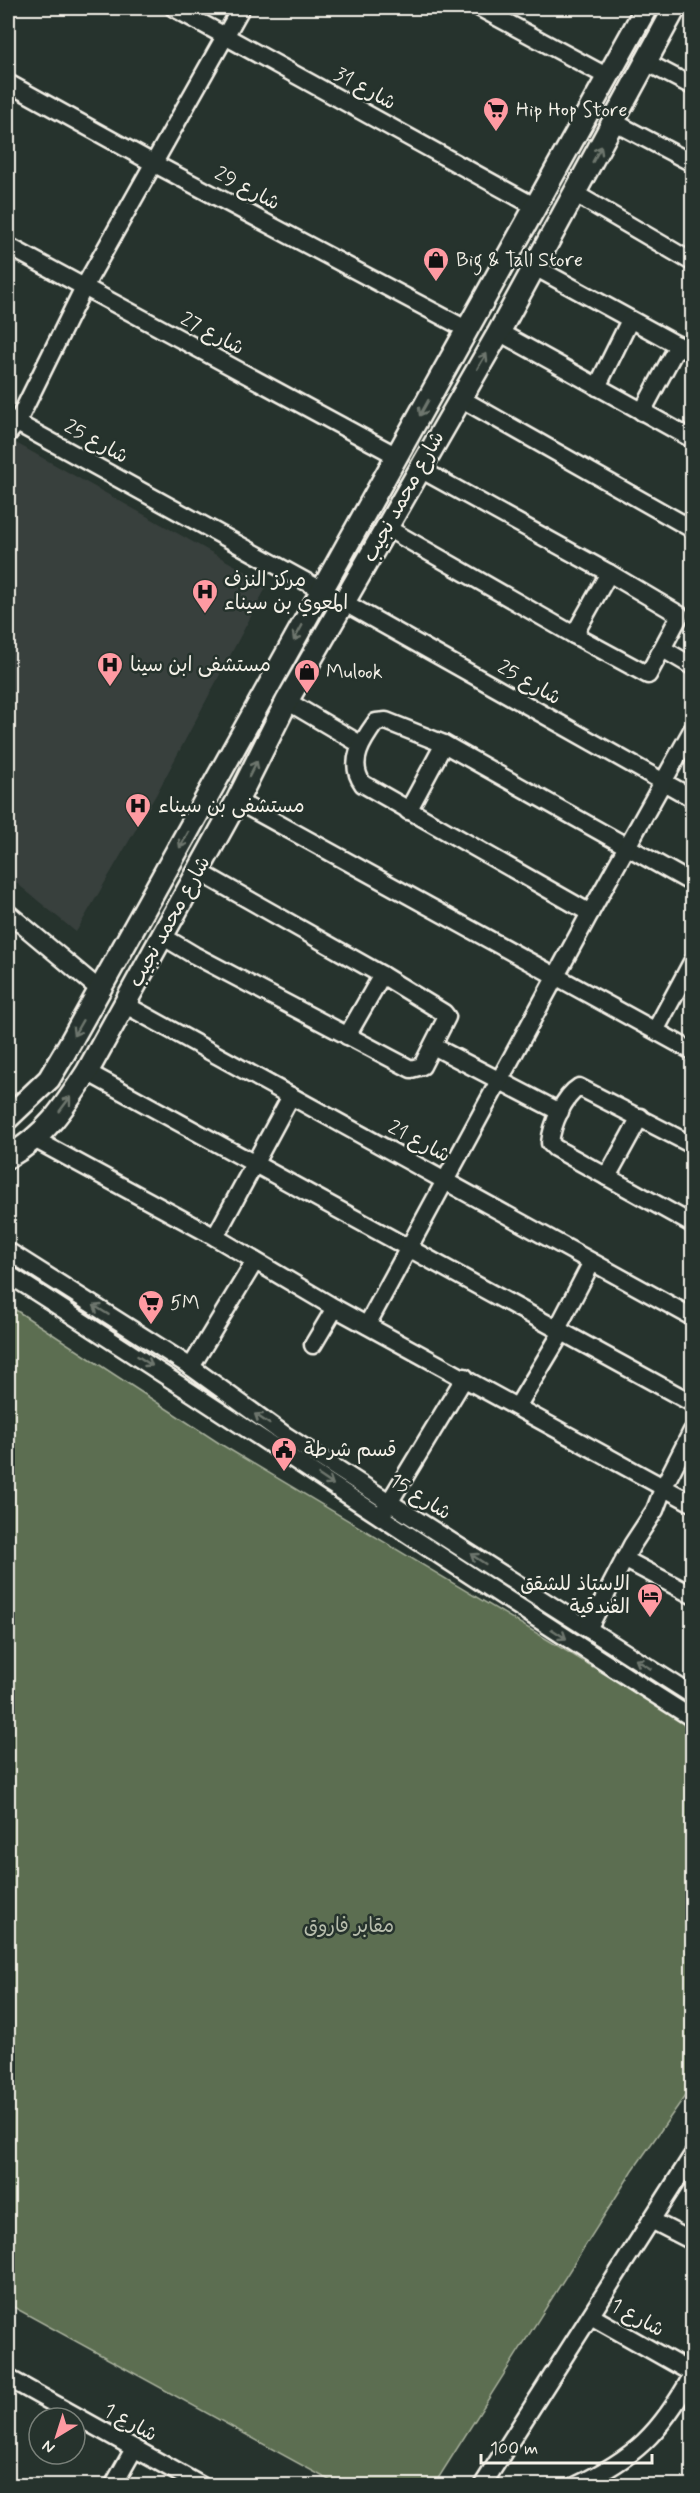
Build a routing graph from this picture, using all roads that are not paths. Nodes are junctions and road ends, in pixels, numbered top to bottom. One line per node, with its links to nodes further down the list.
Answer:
1 (174, 8): 6 (street, شارع 31)
2 (241, 8): 6 (street)
3 (480, 8): 8 (street)
4 (646, 8): 8 (main road, شارع محمد نجيب)
5 (675, 8): 7 (main road, شارع محمد نجيب)
6 (225, 35): 13 (street); 15 (street, شارع 31)
7 (646, 62): 10 (street); 11 (main road, شارع محمد نجيب)
8 (608, 77): 15 (main road, شارع محمد نجيب)
9 (8, 83): 13 (street, شارع 29)
10 (693, 86)
11 (614, 122): 12 (street); 14 (main road, شارع محمد نجيب, one-way to 11)
12 (690, 157)
13 (153, 163): 19 (street); 21 (street, شارع 29)
14 (574, 193): 17 (street); 18 (main road, شارع محمد نجيب)
15 (536, 207): 21 (main road, شارع محمد نجيب)
16 (8, 246): 19 (street, شارع 27)
17 (693, 262)
18 (533, 266): 20 (street); 22 (main road, شارع محمد نجيب)
19 (83, 289): 27 (street); 29 (street, شارع 27)
20 (630, 320): 23 (street); 24 (street)
21 (468, 330): 29 (main road, شارع محمد نجيب, one-way to 29)
22 (499, 332): 24 (street); 25 (main road, شارع محمد نجيب, one-way to 22)
23 (685, 349): 26 (street)
24 (597, 387): 26 (street)
25 (460, 398): 30 (main road, شارع محمد نجيب); 32 (street)
26 (642, 412): 28 (street)
27 (11, 425): 34 (street, شارع 25)
28 (693, 439)
29 (397, 456): 34 (main road, شارع محمد نجيب)
30 (420, 469): 31 (main road, شارع محمد نجيب); 33 (street)
31 (387, 528): 35 (main road, شارع محمد نجيب); 36 (street)
32 (693, 529)
33 (609, 573): 36 (street); 37 (street)
34 (322, 590): 35 (street, شارع 25); 56 (main road, شارع محمد نجيب, one-way to 56)
35 (345, 603): 39 (main road, شارع محمد نجيب); 43 (street, شارع 25)
36 (574, 635): 37 (street)
37 (663, 650): 38 (street)
38 (693, 666)
39 (287, 700): 41 (street); 45 (main road, شارع محمد نجيب, one-way to 39)
40 (693, 730): 43 (street)
41 (360, 744): 42 (street); 46 (street)
42 (444, 744): 46 (street); 47 (street)
43 (663, 783): 44 (street, شارع 25); 47 (street)
44 (693, 798)
45 (237, 801): 48 (main road, شارع محمد نجيب); 54 (street)
46 (408, 811): 51 (street)
47 (628, 846): 49 (street); 51 (street)
48 (198, 872): 52 (main road, شارع محمد نجيب); 55 (street)
49 (693, 883)
50 (8, 913): 56 (street)
51 (590, 913): 54 (street)
52 (162, 936): 57 (main road, شارع محمد نجيب); 59 (street)
53 (692, 963): 58 (street)
54 (557, 974): 58 (street); 63 (street)
55 (382, 975): 59 (street); 60 (street)
56 (100, 990): 67 (main road, شارع محمد نجيب, one-way to 67)
57 (124, 1004): 62 (main road, شارع محمد نجيب); 64 (street, شارع 21)
58 (656, 1029): 61 (street)
59 (347, 1036): 60 (street)
60 (433, 1046): 63 (street)
61 (693, 1051)
62 (87, 1072): 68 (main road, شارع محمد نجيب, one-way to 62); 71 (street)
63 (501, 1081): 65 (street); 73 (street)
64 (291, 1096): 71 (street); 73 (street, شارع 21)
65 (560, 1112): 66 (street); 72 (street)
66 (640, 1117): 69 (street); 72 (street)
67 (8, 1118)
68 (36, 1140): 70 (main road, شارع محمد نجيب); 75 (street)
69 (693, 1145)
70 (8, 1157)
71 (254, 1164): 75 (street); 76 (street)
72 (607, 1177): 74 (street)
73 (445, 1180): 76 (street); 79 (street, شارع 21)
74 (693, 1224)
75 (215, 1237): 78 (street)
76 (408, 1248): 83 (street); 84 (street)
77 (8, 1251): 86 (street, شارع 15, one-way to 77)
78 (255, 1261): 81 (street); 86 (street)
79 (592, 1262): 82 (street, شارع 21); 84 (street)
80 (8, 1274): 93 (street, شارع 15, one-way to 93)
81 (335, 1308): 83 (street); 85 (street)
82 (693, 1317)
83 (367, 1325): 87 (street)
84 (560, 1330): 88 (street); 89 (street)
85 (313, 1345)
86 (191, 1367): 93 (street, شارع 15, one-way to 86)
87 (465, 1377): 89 (street); 93 (street)
88 (693, 1403)
89 (517, 1407): 91 (street)
90 (693, 1431): 91 (street)
91 (664, 1486): 92 (street); 94 (street)
92 (693, 1503)
93 (384, 1510): 96 (street, شارع 15, one-way to 93); 98 (street, شارع 15, one-way to 98)
94 (624, 1559): 95 (street); 96 (street)
95 (693, 1595)
96 (588, 1629): 97 (street, شارع 15, one-way to 96)
97 (693, 1695)
98 (693, 1718)
99 (693, 2156): 100 (street)
100 (651, 2220): 101 (street); 102 (street)
101 (693, 2241)
102 (591, 2316): 103 (street, شارع 1); 108 (street)
103 (693, 2375): 109 (street)
104 (8, 2379): 105 (street, شارع 1)
105 (134, 2449): 106 (street); 107 (street, شارع 1)
106 (113, 2486)
107 (202, 2486)
108 (482, 2486)
109 (575, 2486)

